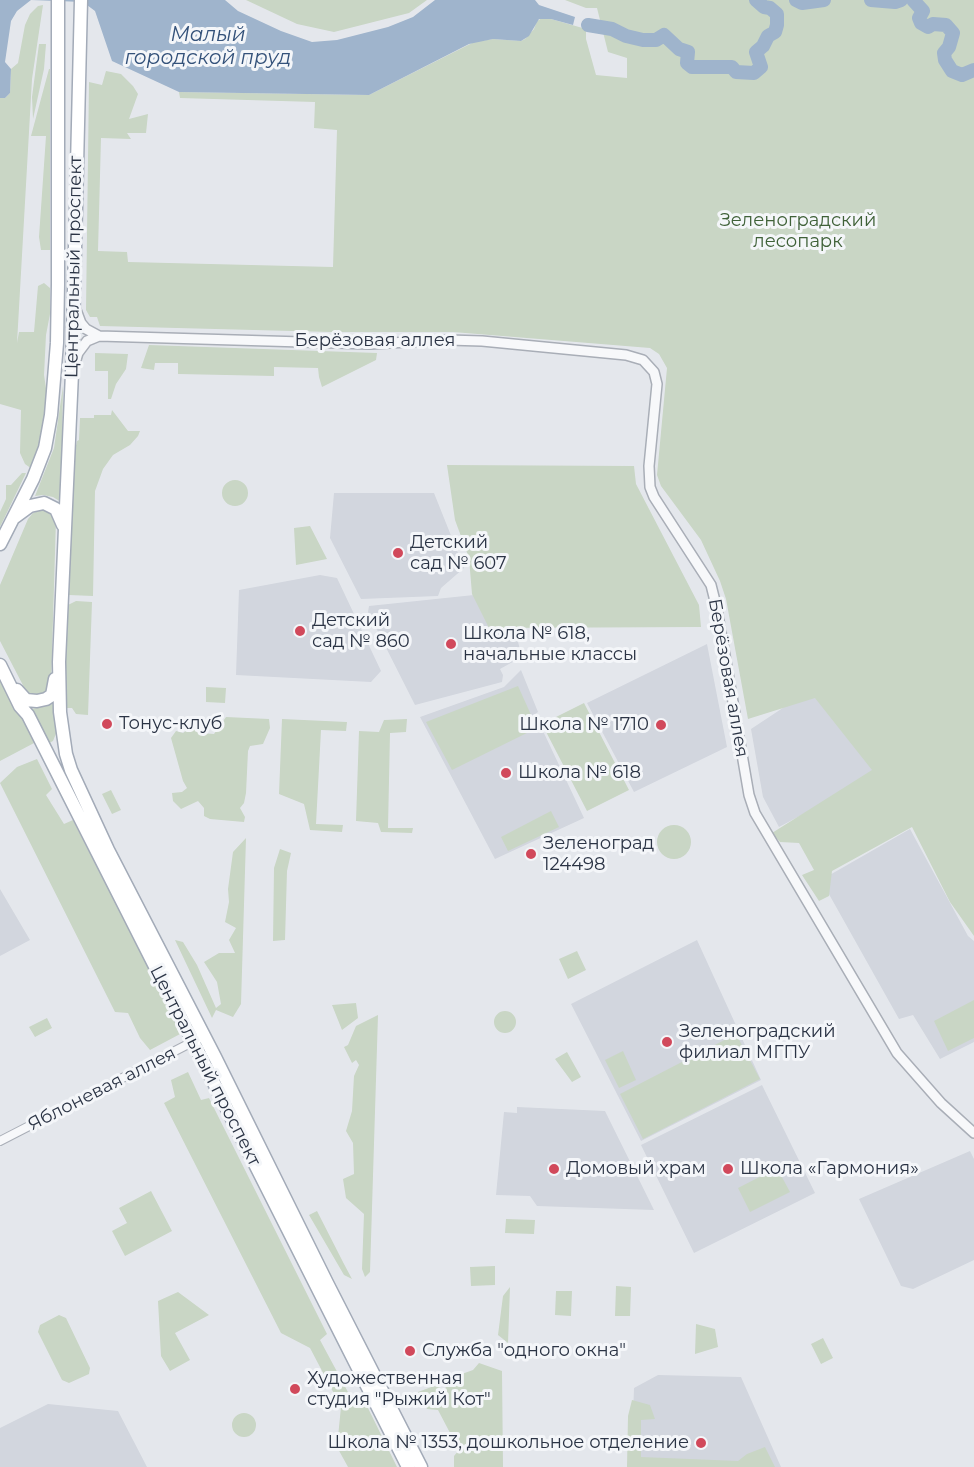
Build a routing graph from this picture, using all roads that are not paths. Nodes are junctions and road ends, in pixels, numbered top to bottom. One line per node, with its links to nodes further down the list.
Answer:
1 (58, 0): 6 (main road, Центральный проспект)
2 (81, 0): 3 (main road, Центральный проспект)
3 (73, 296): 4 (street); 5 (main road, Центральный проспект)
4 (99, 336): 5 (street); 15 (street, Берёзовая аллея)
5 (72, 373): 7 (main road, Центральный проспект)
6 (13, 518): 7 (main road, Центральный проспект); 8 (main road, Центральный проспект)
7 (65, 535): 9 (main road, Центральный проспект)
8 (0, 544)
9 (59, 662): 10 (main road, Центральный проспект); 11 (main road, Центральный проспект)
10 (0, 666): 12 (main road, Центральный проспект)
11 (62, 726): 12 (main road); 13 (main road, Центральный проспект)
12 (45, 749): 13 (main road, Центральный проспект)
13 (165, 972): 14 (main road, Центральный проспект)
14 (198, 1039): 16 (main road, Центральный проспект); 17 (street, Яблоневая аллея)
15 (974, 1133)
16 (246, 1135): 18 (main road, Центральный проспект); 19 (main road, Центральный проспект)
17 (0, 1141)
18 (408, 1467)
19 (421, 1467)

